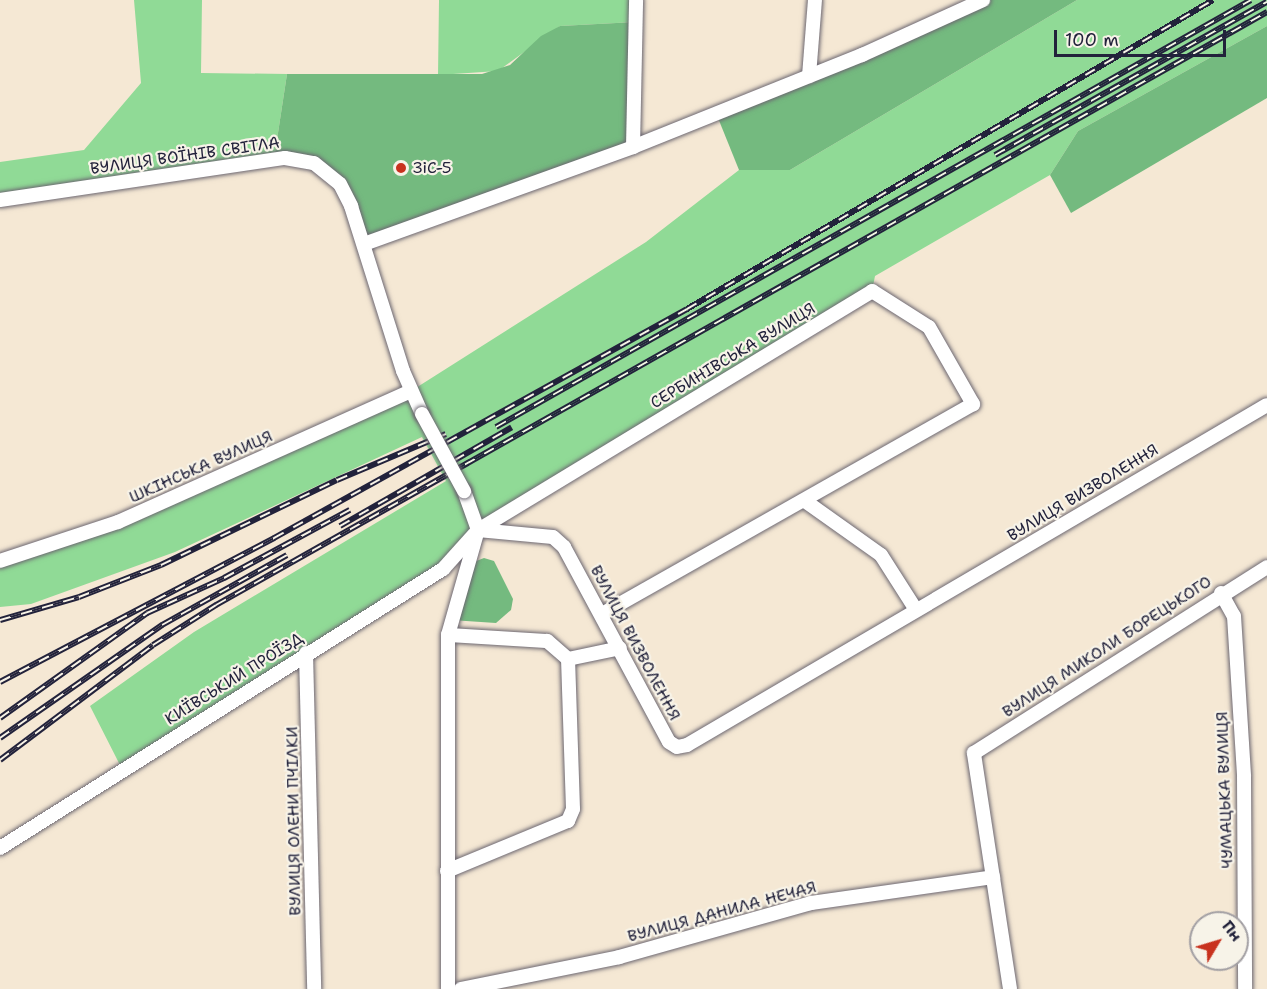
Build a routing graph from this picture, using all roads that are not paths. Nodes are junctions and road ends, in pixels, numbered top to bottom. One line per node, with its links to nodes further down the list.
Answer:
1 (636, 0): 5 (street)
2 (815, 0): 4 (street)
3 (983, 0): 4 (street)
4 (809, 76): 5 (street)
5 (633, 147): 7 (street)
6 (0, 200): 7 (street, ВУЛИЦЯ ВОЇНІВ СВІТЛА)
7 (364, 244): 8 (street)
8 (411, 391): 11 (street, bridge); 12 (street, ШКІНСЬКА ВУЛИЦЯ)
9 (1267, 405): 15 (street, ВУЛИЦЯ ВИЗВОЛЕННЯ)
10 (805, 501): 11 (street, СЕРБИНІВСЬКА ВУЛИЦЯ); 15 (street); 16 (street)
11 (478, 530): 16 (street, ВУЛИЦЯ ВИЗВОЛЕННЯ); 17 (street); 19 (street, КИЇВСЬКИЙ ПРОЇЗД)
12 (0, 561)
13 (1267, 567): 14 (street, ВУЛИЦЯ МИКОЛИ БОРЕЦЬКОГО)
14 (1221, 593): 23 (street, ВУЛИЦЯ МИКОЛИ БОРЕЦЬКОГО); 28 (street, ЧУМАЦЬКА ВУЛИЦЯ)
15 (916, 610): 18 (street, ВУЛИЦЯ ВИЗВОЛЕННЯ)
16 (602, 614): 18 (street, ВУЛИЦЯ ВИЗВОЛЕННЯ)
17 (448, 635): 20 (street); 22 (street)
18 (620, 648): 20 (street)
19 (306, 653): 21 (street, КИЇВСЬКИЙ ПРОЇЗД); 24 (street, ВУЛИЦЯ ОЛЕНИ ПЧІЛКИ)
20 (568, 659): 22 (street)
21 (0, 848)
22 (447, 870): 25 (street)
23 (993, 877): 26 (street, ВУЛИЦЯ ДАНИЛА НЕЧАЯ); 27 (street)
24 (314, 989)
25 (447, 989)
26 (461, 989)
27 (1010, 989)
28 (1245, 989)

